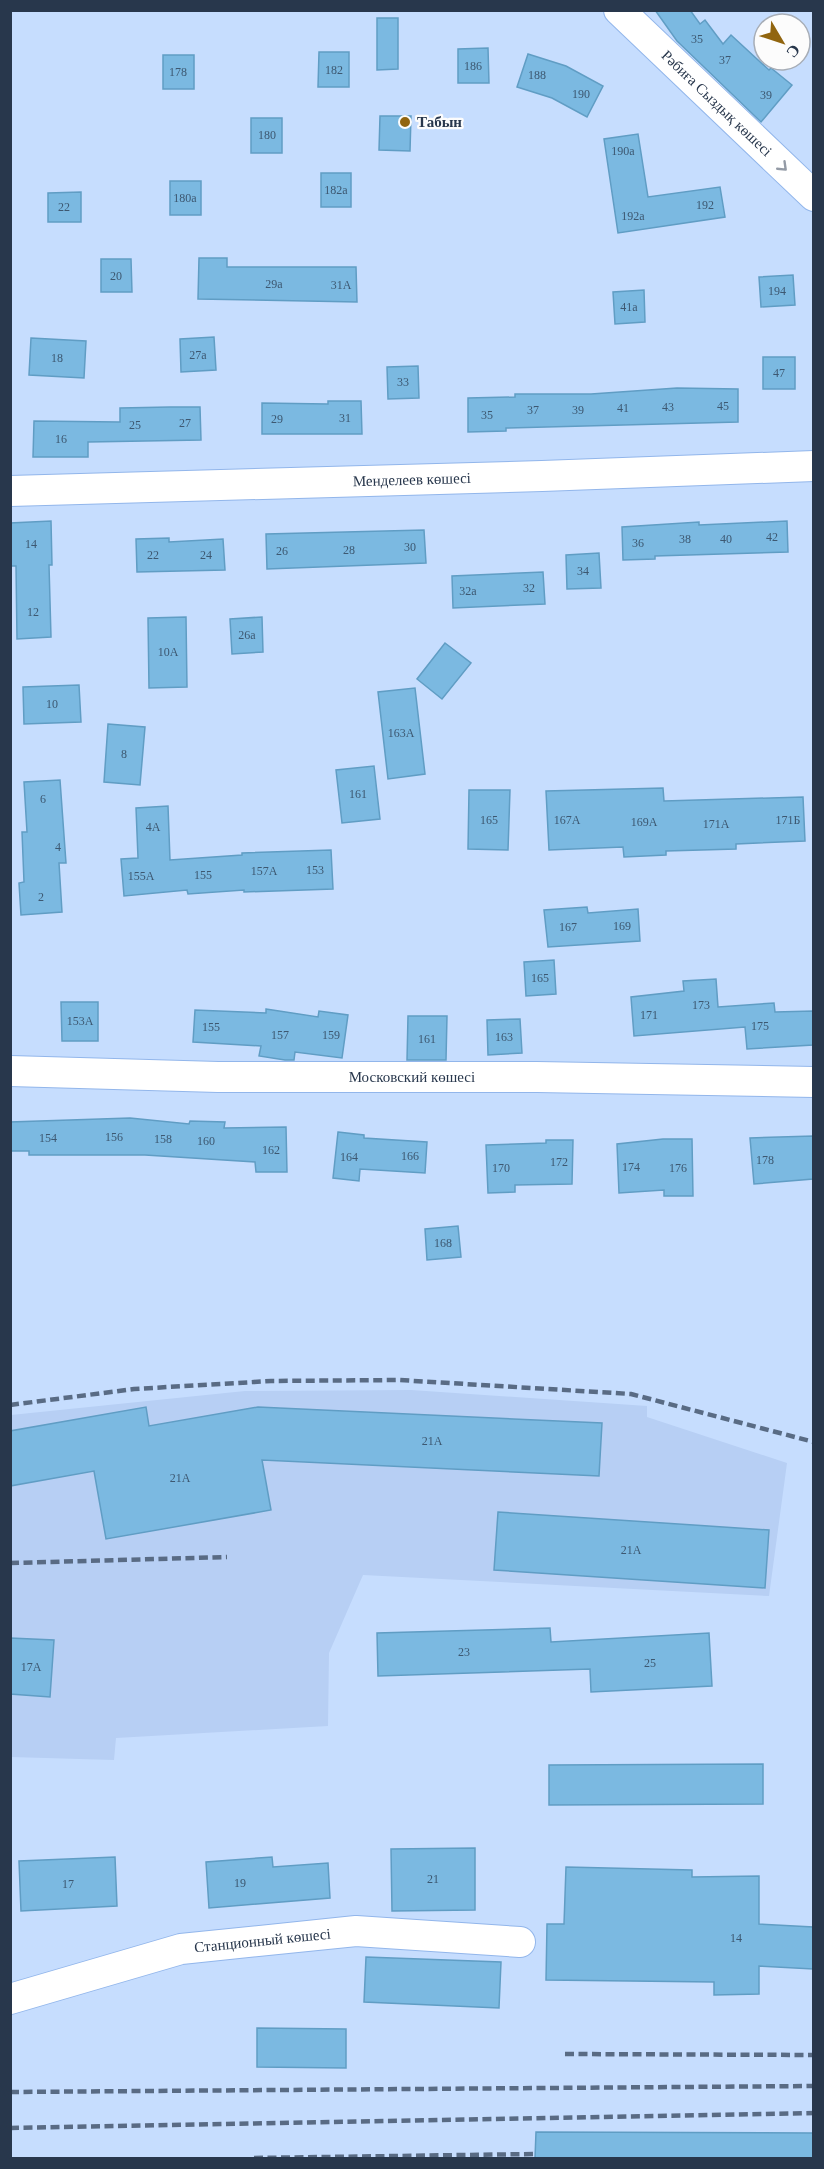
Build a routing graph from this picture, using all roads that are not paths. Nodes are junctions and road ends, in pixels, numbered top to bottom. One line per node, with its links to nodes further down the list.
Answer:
1 (619, 10): 2 (street, Рәбиға Сыздық көшесі, one-way to 2)
2 (813, 196)
3 (813, 466): 4 (street, Менделеев көшесі)
4 (10, 490)
5 (10, 1071): 6 (street, Московский көшесі)
6 (813, 1082)
7 (520, 1942): 8 (street, Станционный көшесі)
8 (10, 1999)

